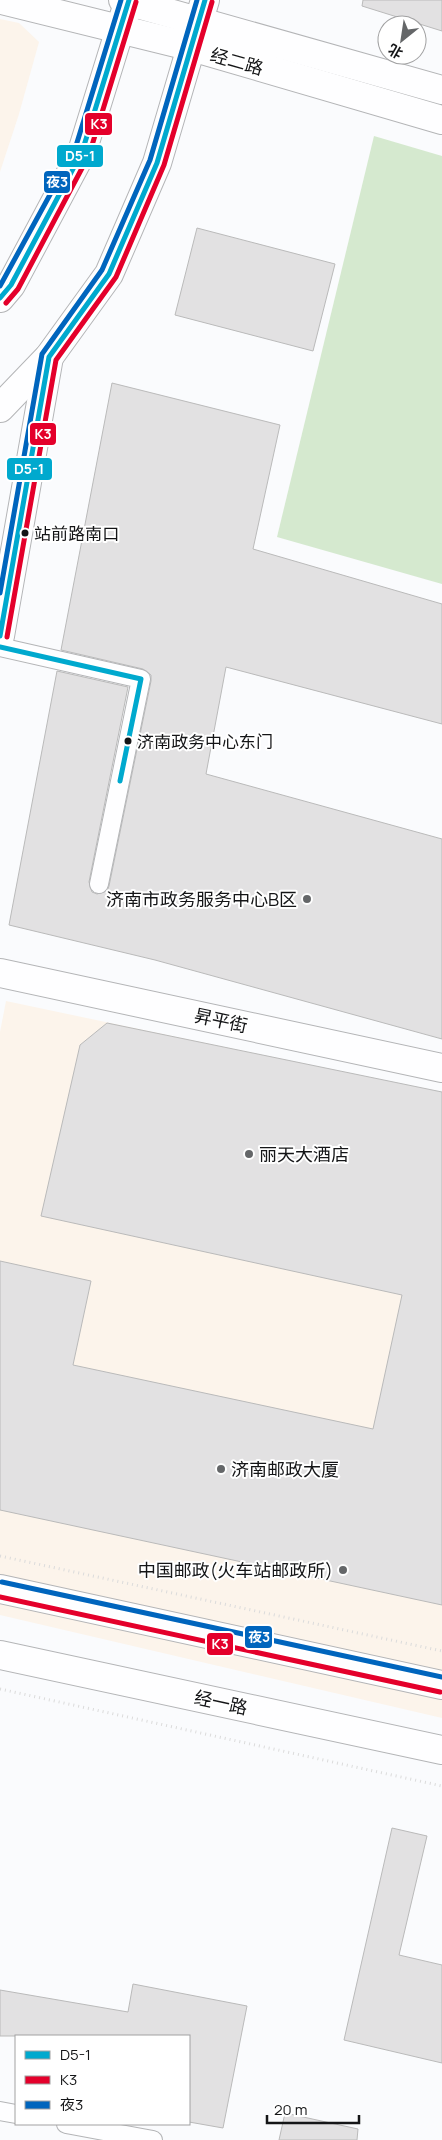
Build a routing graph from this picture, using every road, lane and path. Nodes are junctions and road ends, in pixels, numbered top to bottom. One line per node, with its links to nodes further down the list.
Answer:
1 (2, 0): 4 (main road, 经二路)
2 (127, 1): 3 (main road, 经二路); 4 (main road)
3 (199, 23): 4 (main road, 经二路); 5 (main road, 经二路); 6 (main road, 经二路); 8 (main road)
4 (120, 29): 7 (main road)
5 (442, 90)
6 (442, 120)
7 (0, 298)
8 (49, 358): 9 (main road); 10 (main road)
9 (0, 408)
10 (0, 636)
11 (0, 647): 12 (lane)
12 (99, 884)
13 (0, 972): 14 (main road, 昇平街)
14 (442, 1068)
15 (0, 1556): 17 (path)
16 (0, 1589): 19 (main road)
17 (442, 1651)
18 (0, 1654): 21 (main road, 经一路)
19 (442, 1685)
20 (0, 1689): 22 (path)
21 (442, 1750)
22 (442, 1786)
23 (0, 2112): 24 (lane)
24 (15, 2114)
25 (72, 2125): 26 (lane)
26 (154, 2140)

